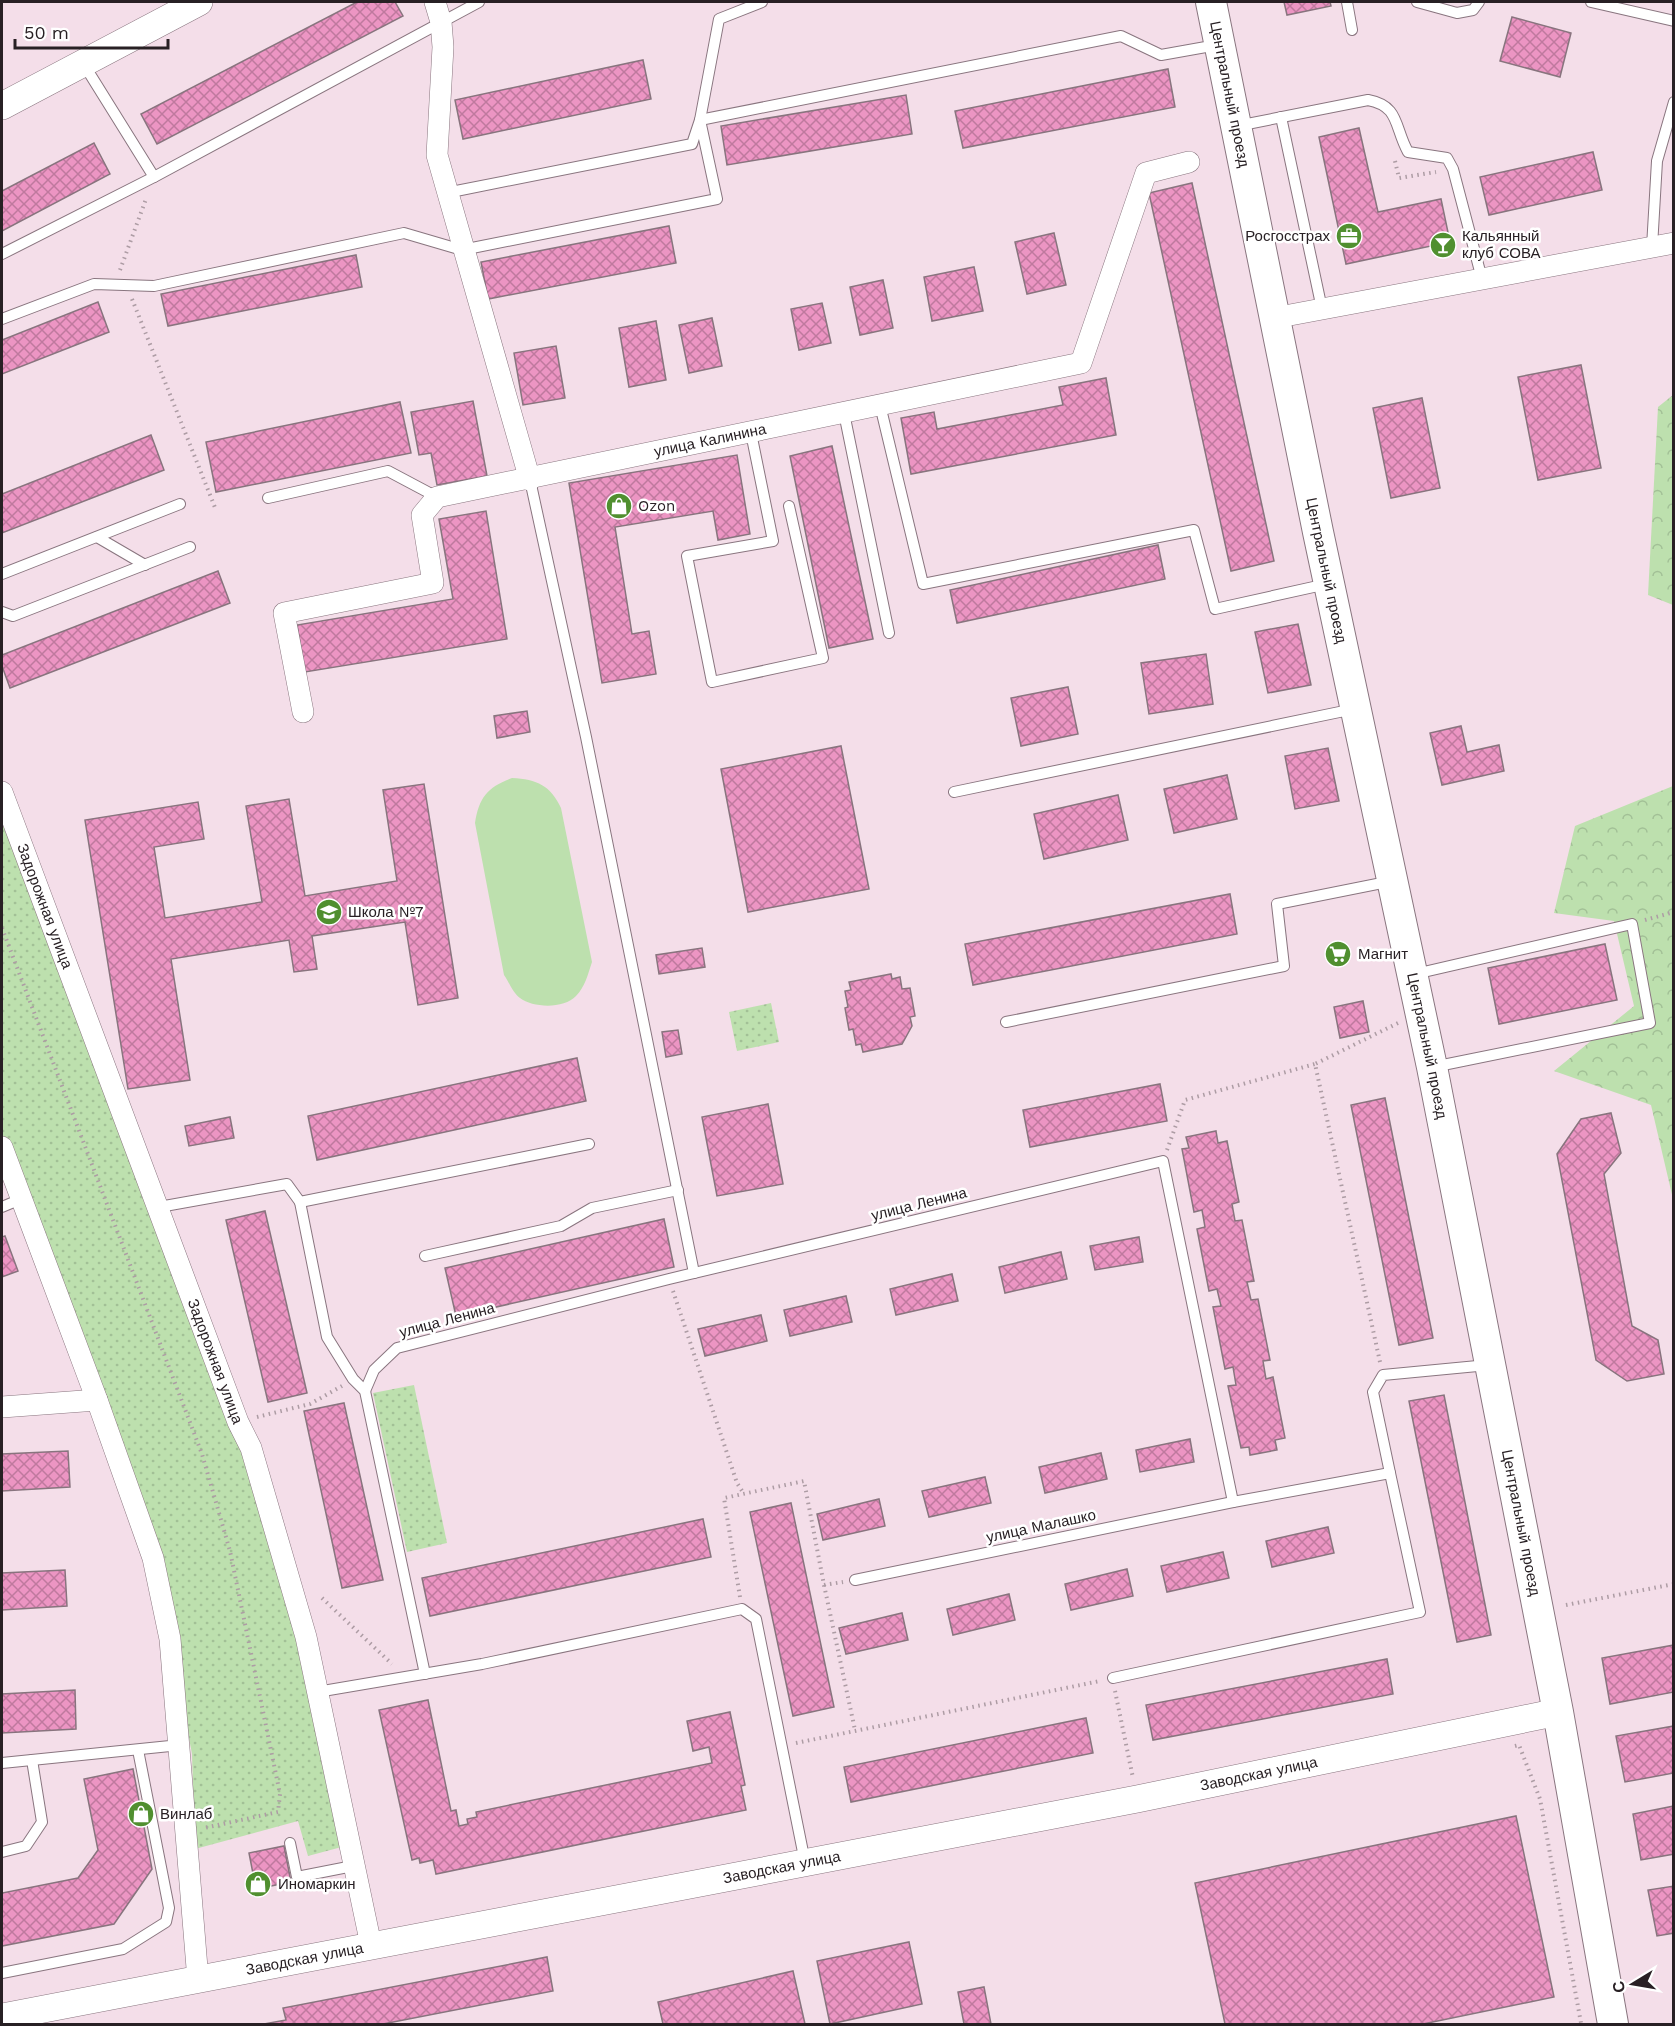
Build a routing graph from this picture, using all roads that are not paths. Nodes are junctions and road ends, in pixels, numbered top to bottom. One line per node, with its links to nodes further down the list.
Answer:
1 (199, 2): 14 (street)
2 (435, 2): 11 (street)
3 (479, 2): 11 (lane)
4 (762, 2): 18 (lane)
5 (1211, 2): 13 (main road, Центральный проезд)
6 (1347, 2): 12 (lane)
7 (1417, 2): 8 (lane)
8 (1479, 2)
9 (1591, 2): 10 (lane)
10 (1674, 21)
11 (441, 22): 21 (lane); 22 (street)
12 (1352, 30)
13 (1220, 45): 18 (lane); 19 (main road, Центральный проезд)
14 (83, 63): 16 (street); 21 (lane)
15 (1674, 102): 24 (lane)
16 (2, 106)
17 (1281, 117): 19 (lane); 27 (lane); 28 (lane)
18 (700, 120): 22 (lane); 25 (lane)
19 (1237, 126): 29 (main road, Центральный проезд)
20 (1189, 162): 31 (street, улица Калинина)
21 (154, 177): 26 (lane)
22 (446, 193): 25 (street)
23 (1674, 243): 24 (street)
24 (1652, 247): 27 (street)
25 (462, 250): 30 (lane); 34 (street)
26 (2, 254)
27 (1482, 279): 28 (street)
28 (1322, 309): 29 (street)
29 (1274, 318): 43 (main road, Центральный проезд)
30 (2, 319)
31 (880, 405): 32 (street, улица Калинина); 43 (lane)
32 (844, 413): 33 (street, улица Калинина); 45 (lane)
33 (751, 433): 34 (street, улица Калинина); 38 (lane)
34 (530, 480): 35 (street, улица Калинина); 56 (lane)
35 (437, 497): 36 (lane); 47 (street)
36 (268, 498)
37 (180, 504): 39 (lane)
38 (789, 506)
39 (97, 537): 41 (lane); 42 (lane)
40 (190, 547): 41 (lane)
41 (145, 565): 44 (lane)
42 (2, 574)
43 (1330, 584): 46 (main road, Центральный проезд)
44 (2, 612)
45 (889, 633)
46 (1357, 708): 49 (lane); 50 (main road, Центральный проезд)
47 (303, 712)
48 (2, 792): 59 (street, Задорожная улица)
49 (954, 792)
50 (1392, 881): 51 (main road, Центральный проезд); 52 (lane)
51 (1412, 974): 53 (main road, Центральный проезд); 53 (lane)
52 (1006, 1022)
53 (1432, 1067): 62 (main road, Центральный проезд)
54 (589, 1144): 58 (lane)
55 (2, 1147): 57 (street)
56 (678, 1190): 60 (lane); 61 (lane)
57 (11, 1203): 64 (street)
58 (300, 1203): 59 (lane); 63 (lane)
59 (159, 1207): 71 (street, Задорожная улица)
60 (425, 1256)
61 (694, 1273): 63 (lane, улица Ленина); 67 (lane, улица Ленина)
62 (1490, 1365): 66 (lane); 72 (main road, Центральный проезд)
63 (364, 1391): 69 (lane)
64 (97, 1400): 65 (street); 73 (street)
65 (2, 1407)
66 (1390, 1473): 67 (lane, улица Малашко); 70 (lane)
67 (1233, 1502): 68 (lane, улица Малашко)
68 (855, 1580)
69 (426, 1674): 71 (lane); 79 (lane)
70 (1113, 1678)
71 (317, 1692): 80 (street, Задорожная улица)
72 (1558, 1712): 79 (street, Заводская улица); 85 (main road, Центральный проезд)
73 (180, 1745): 74 (lane); 83 (street)
74 (138, 1750): 75 (lane); 82 (lane)
75 (32, 1760): 76 (lane); 78 (lane)
76 (2, 1763)
77 (290, 1843): 80 (lane)
78 (2, 1852)
79 (805, 1862): 81 (street, Заводская улица)
80 (352, 1866): 81 (street, Задорожная улица)
81 (371, 1945): 83 (street, Заводская улица)
82 (2, 1973)
83 (198, 1980): 84 (street, Заводская улица)
84 (2, 2017)
85 (1613, 2025)

